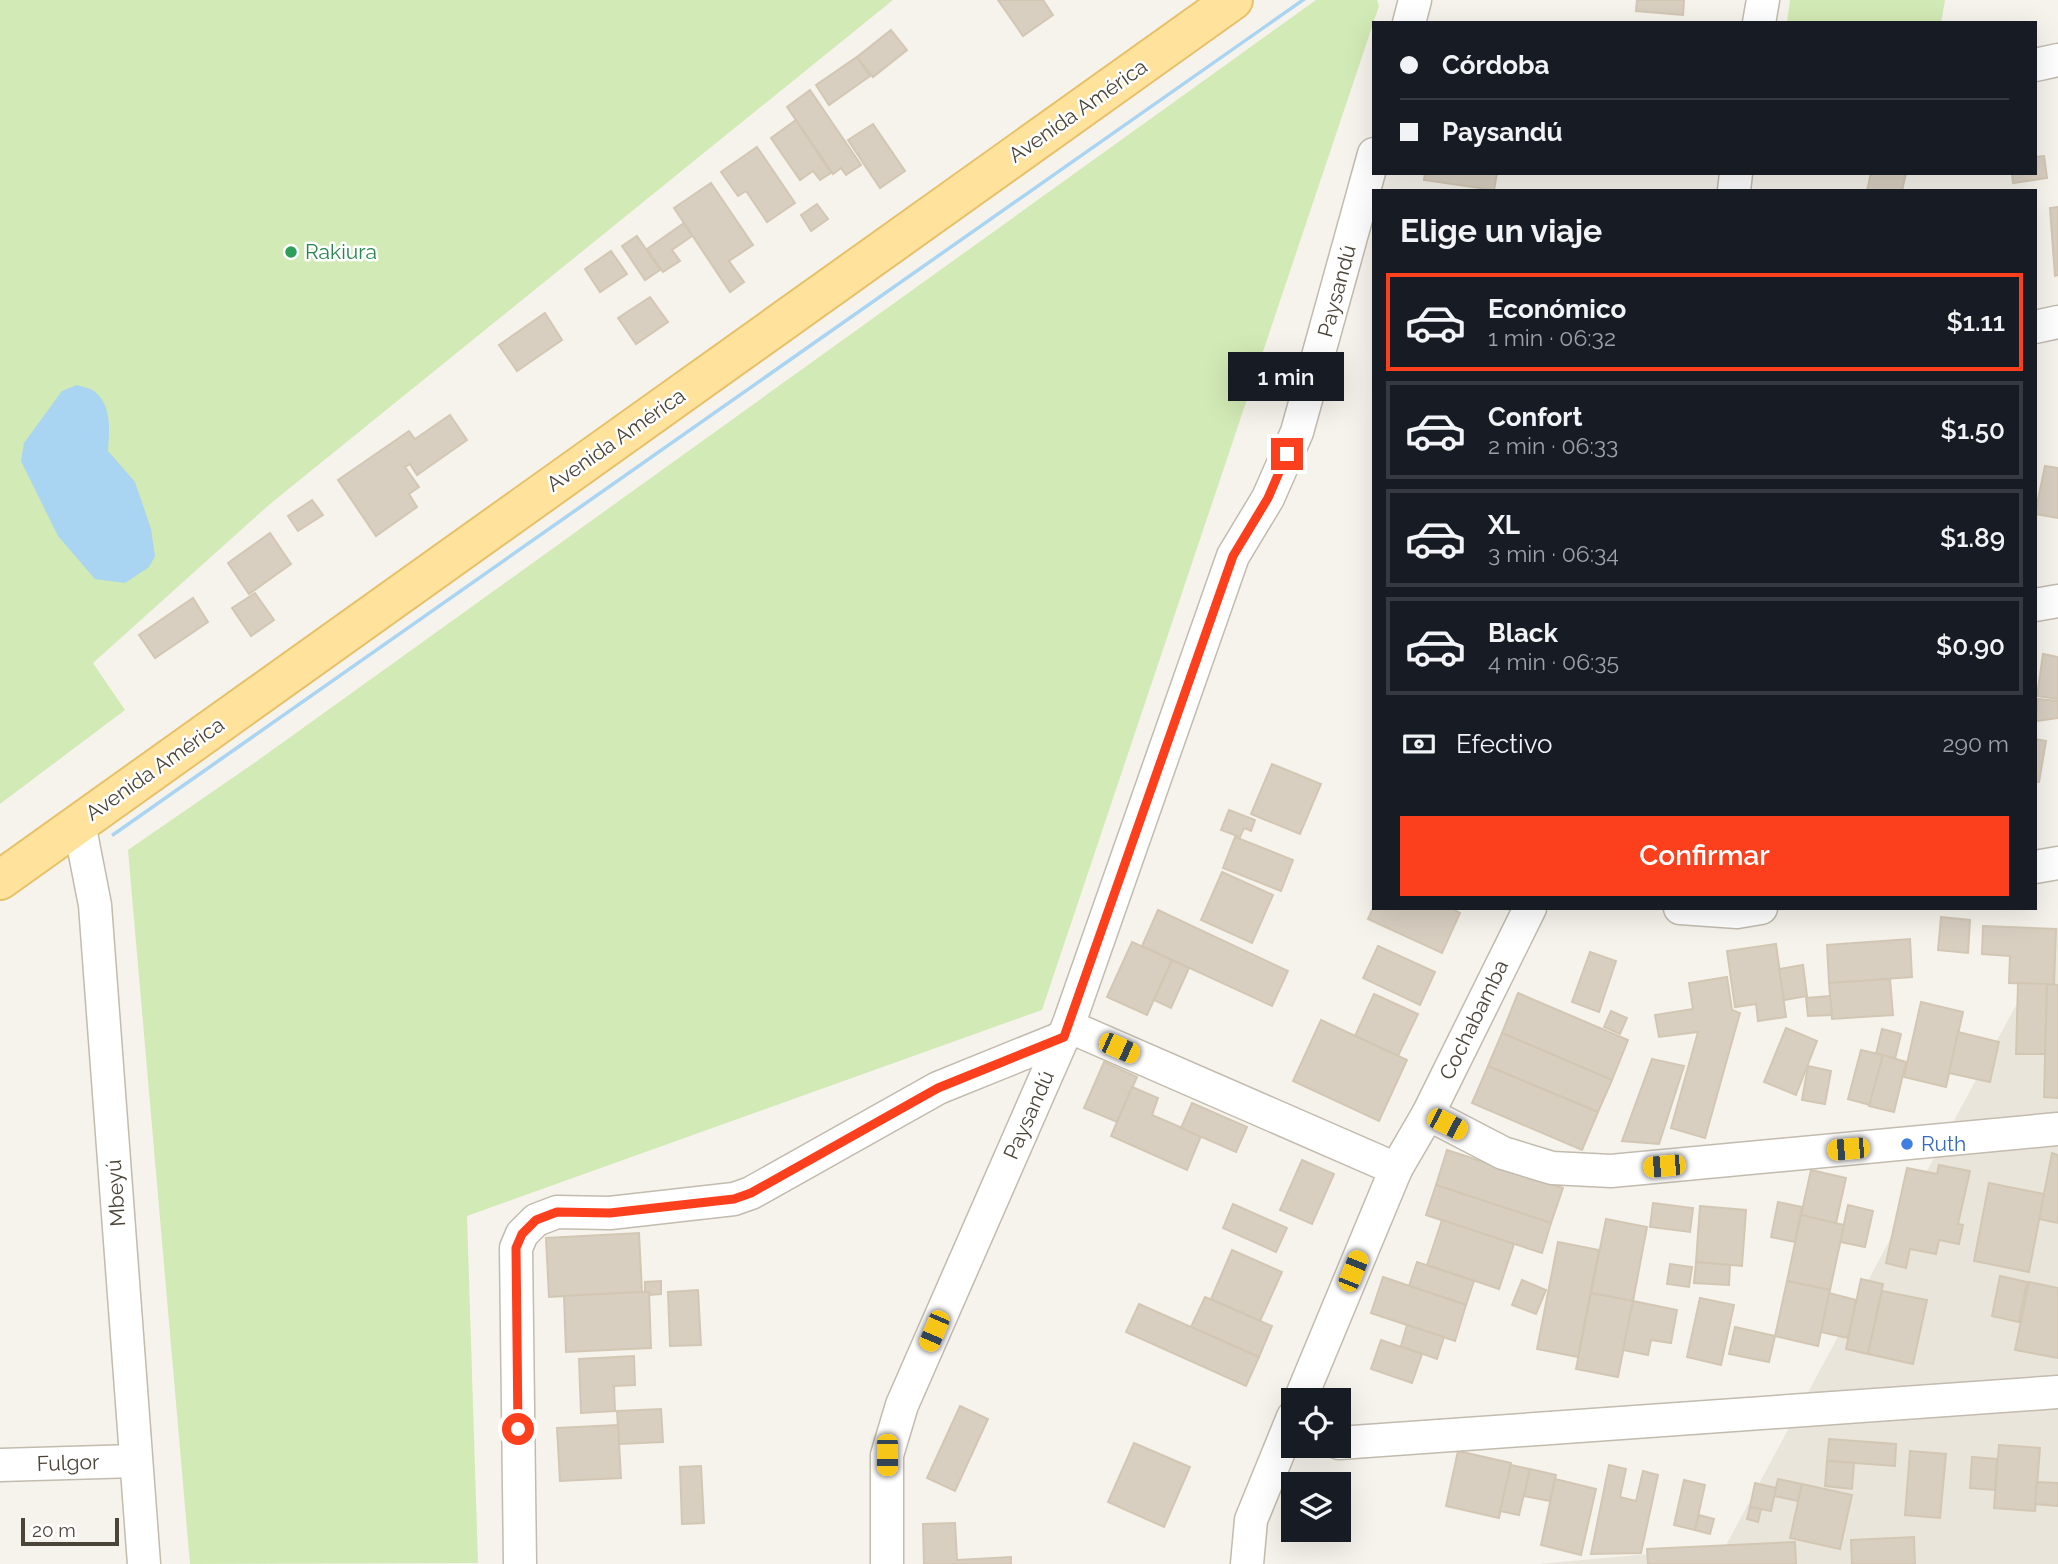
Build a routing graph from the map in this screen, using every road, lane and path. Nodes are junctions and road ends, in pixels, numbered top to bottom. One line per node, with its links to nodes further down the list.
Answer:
1 (1233, 0): 13 (main road, Avenida América)
2 (1415, 0): 4 (street)
3 (1763, 0): 5 (street)
4 (1410, 21)
5 (1759, 21)
6 (2058, 60): 7 (street)
7 (2037, 65)
8 (1372, 161): 20 (street, Paysandú)
9 (2058, 321): 10 (street)
10 (2037, 326)
11 (2058, 601): 12 (street)
12 (2037, 605)
13 (79, 822): 16 (main road, Avenida América); 28 (street, Mbeyú)
14 (2058, 863): 15 (street)
15 (2037, 867)
16 (0, 880)
17 (1529, 910): 21 (street, Cochabamba)
18 (1708, 910): 19 (street)
19 (1749, 910)
20 (1066, 1031): 23 (street); 31 (street); 32 (street, Paysandú)
21 (1428, 1114): 22 (street); 23 (street, Cochabamba)
22 (2058, 1129)
23 (1396, 1169): 24 (street, Cochabamba)
24 (1305, 1388)
25 (2058, 1392): 26 (street)
26 (1351, 1442)
27 (1285, 1458): 33 (street)
28 (136, 1461): 29 (street, Fulgor); 30 (street, Mbeyú)
29 (0, 1465)
30 (144, 1564)
31 (520, 1564)
32 (887, 1564)
33 (1247, 1564)

